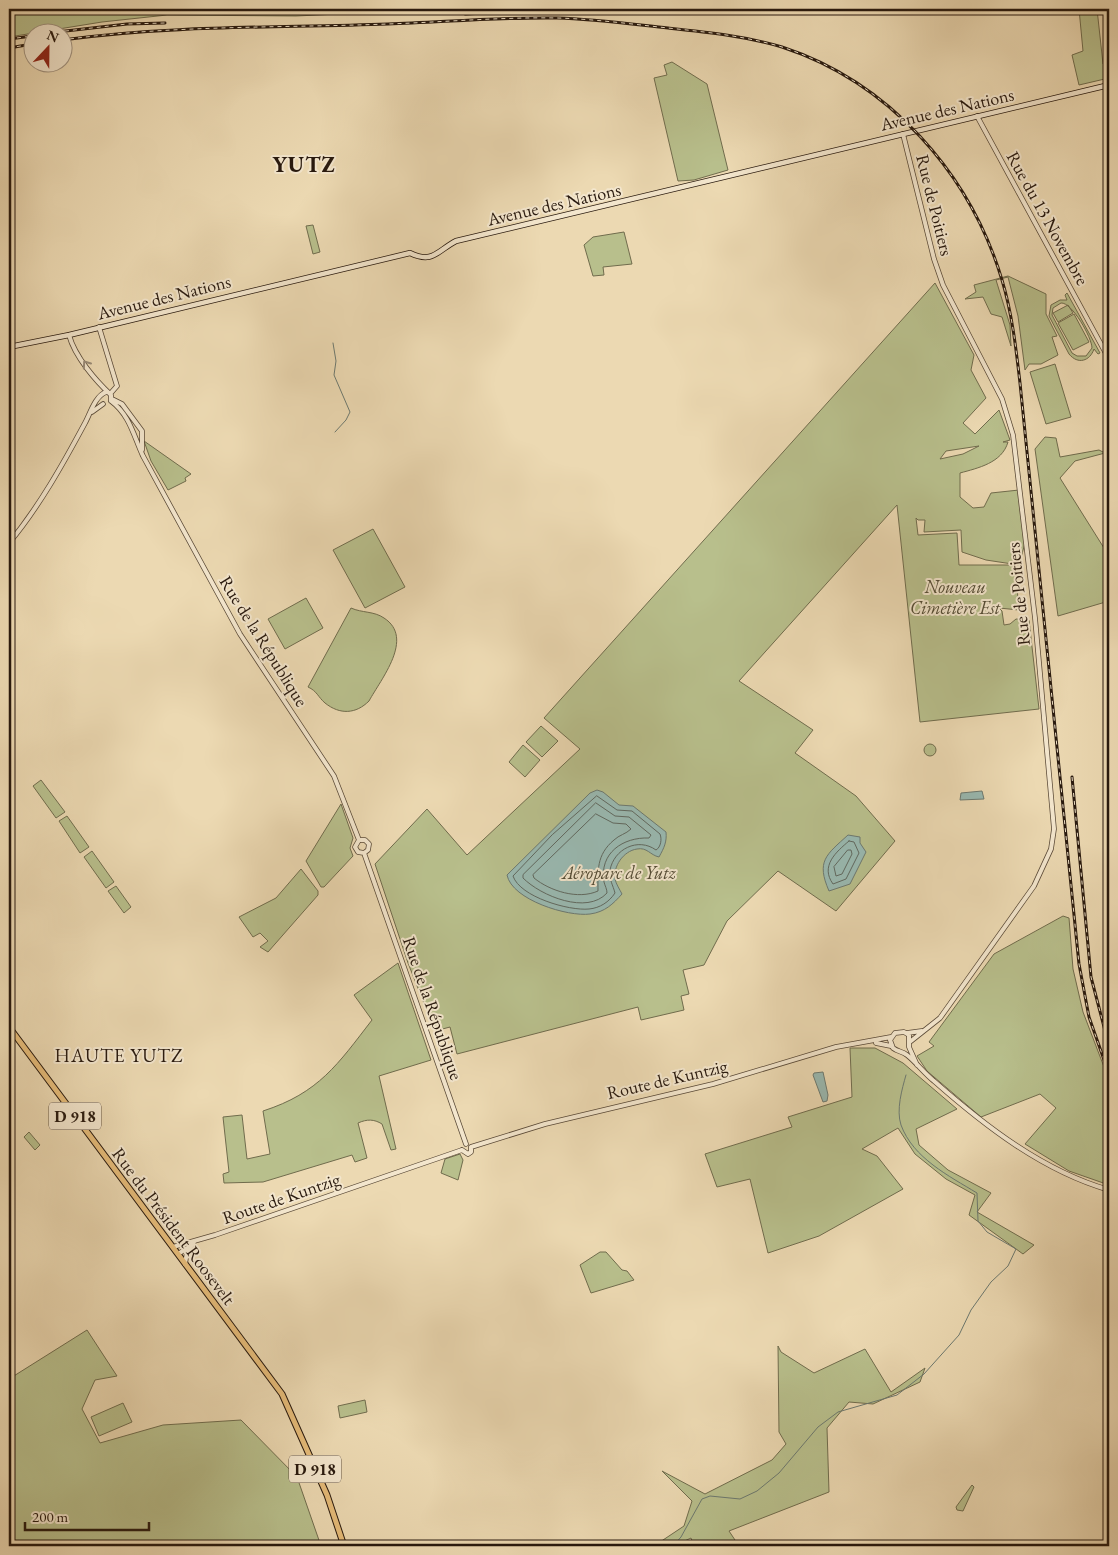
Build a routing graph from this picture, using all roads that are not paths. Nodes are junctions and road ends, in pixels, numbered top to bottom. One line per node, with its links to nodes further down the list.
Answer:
1 (1109, 85): 2 (main road, Avenue des Nations)
2 (977, 116): 3 (main road, Avenue des Nations); 7 (street, Rue du 13 Novembre)
3 (903, 134): 4 (main road, Avenue des Nations); 19 (street, Rue de Poitiers)
4 (99, 327): 5 (main road, Avenue des Nations); 9 (street)
5 (69, 335): 6 (main road, Avenue des Nations); 9 (street, one-way to 5)
6 (9, 347)
7 (1109, 359)
8 (100, 397): 9 (street); 10 (street); 11 (street)
9 (110, 397): 10 (street); 12 (street, Rue de la République); 13 (street, Rue de la République)
10 (103, 404): 11 (street)
11 (90, 414): 15 (street)
12 (136, 435): 13 (street); 14 (street, Rue de la République)
13 (141, 436): 14 (street, Rue de la République)
14 (143, 456): 16 (street, Rue de la République)
15 (9, 543)
16 (359, 840): 17 (street); 17 (street)
17 (364, 853): 28 (street, Rue de la République)
18 (9, 1027): 33 (main road, Rue du Président Roosevelt / D 918)
19 (924, 1031): 20 (street); 22 (street, Rue de Poitiers)
20 (906, 1033): 21 (street); 22 (street)
21 (891, 1037): 23 (street, Route de Kuntzig); 24 (street)
22 (910, 1041): 25 (street)
23 (871, 1042): 24 (street, Route de Kuntzig); 29 (street, Route de Kuntzig)
24 (891, 1046): 26 (street)
25 (909, 1047): 26 (street); 27 (street)
26 (902, 1052): 27 (street)
27 (917, 1065): 31 (street)
28 (466, 1144): 29 (street); 30 (street)
29 (471, 1147): 30 (street, Route de Kuntzig)
30 (462, 1150): 32 (street, Route de Kuntzig)
31 (1109, 1190)
32 (194, 1242): 33 (street, Route de Kuntzig); 34 (street)
33 (173, 1247): 35 (main road, Rue du Président Roosevelt / D 918)
34 (190, 1247): 35 (street); 36 (street)
35 (178, 1254): 36 (main road, Rue du Président Roosevelt / D 918)
36 (186, 1264): 37 (main road, Rue du Président Roosevelt / D 918)
37 (344, 1546)

